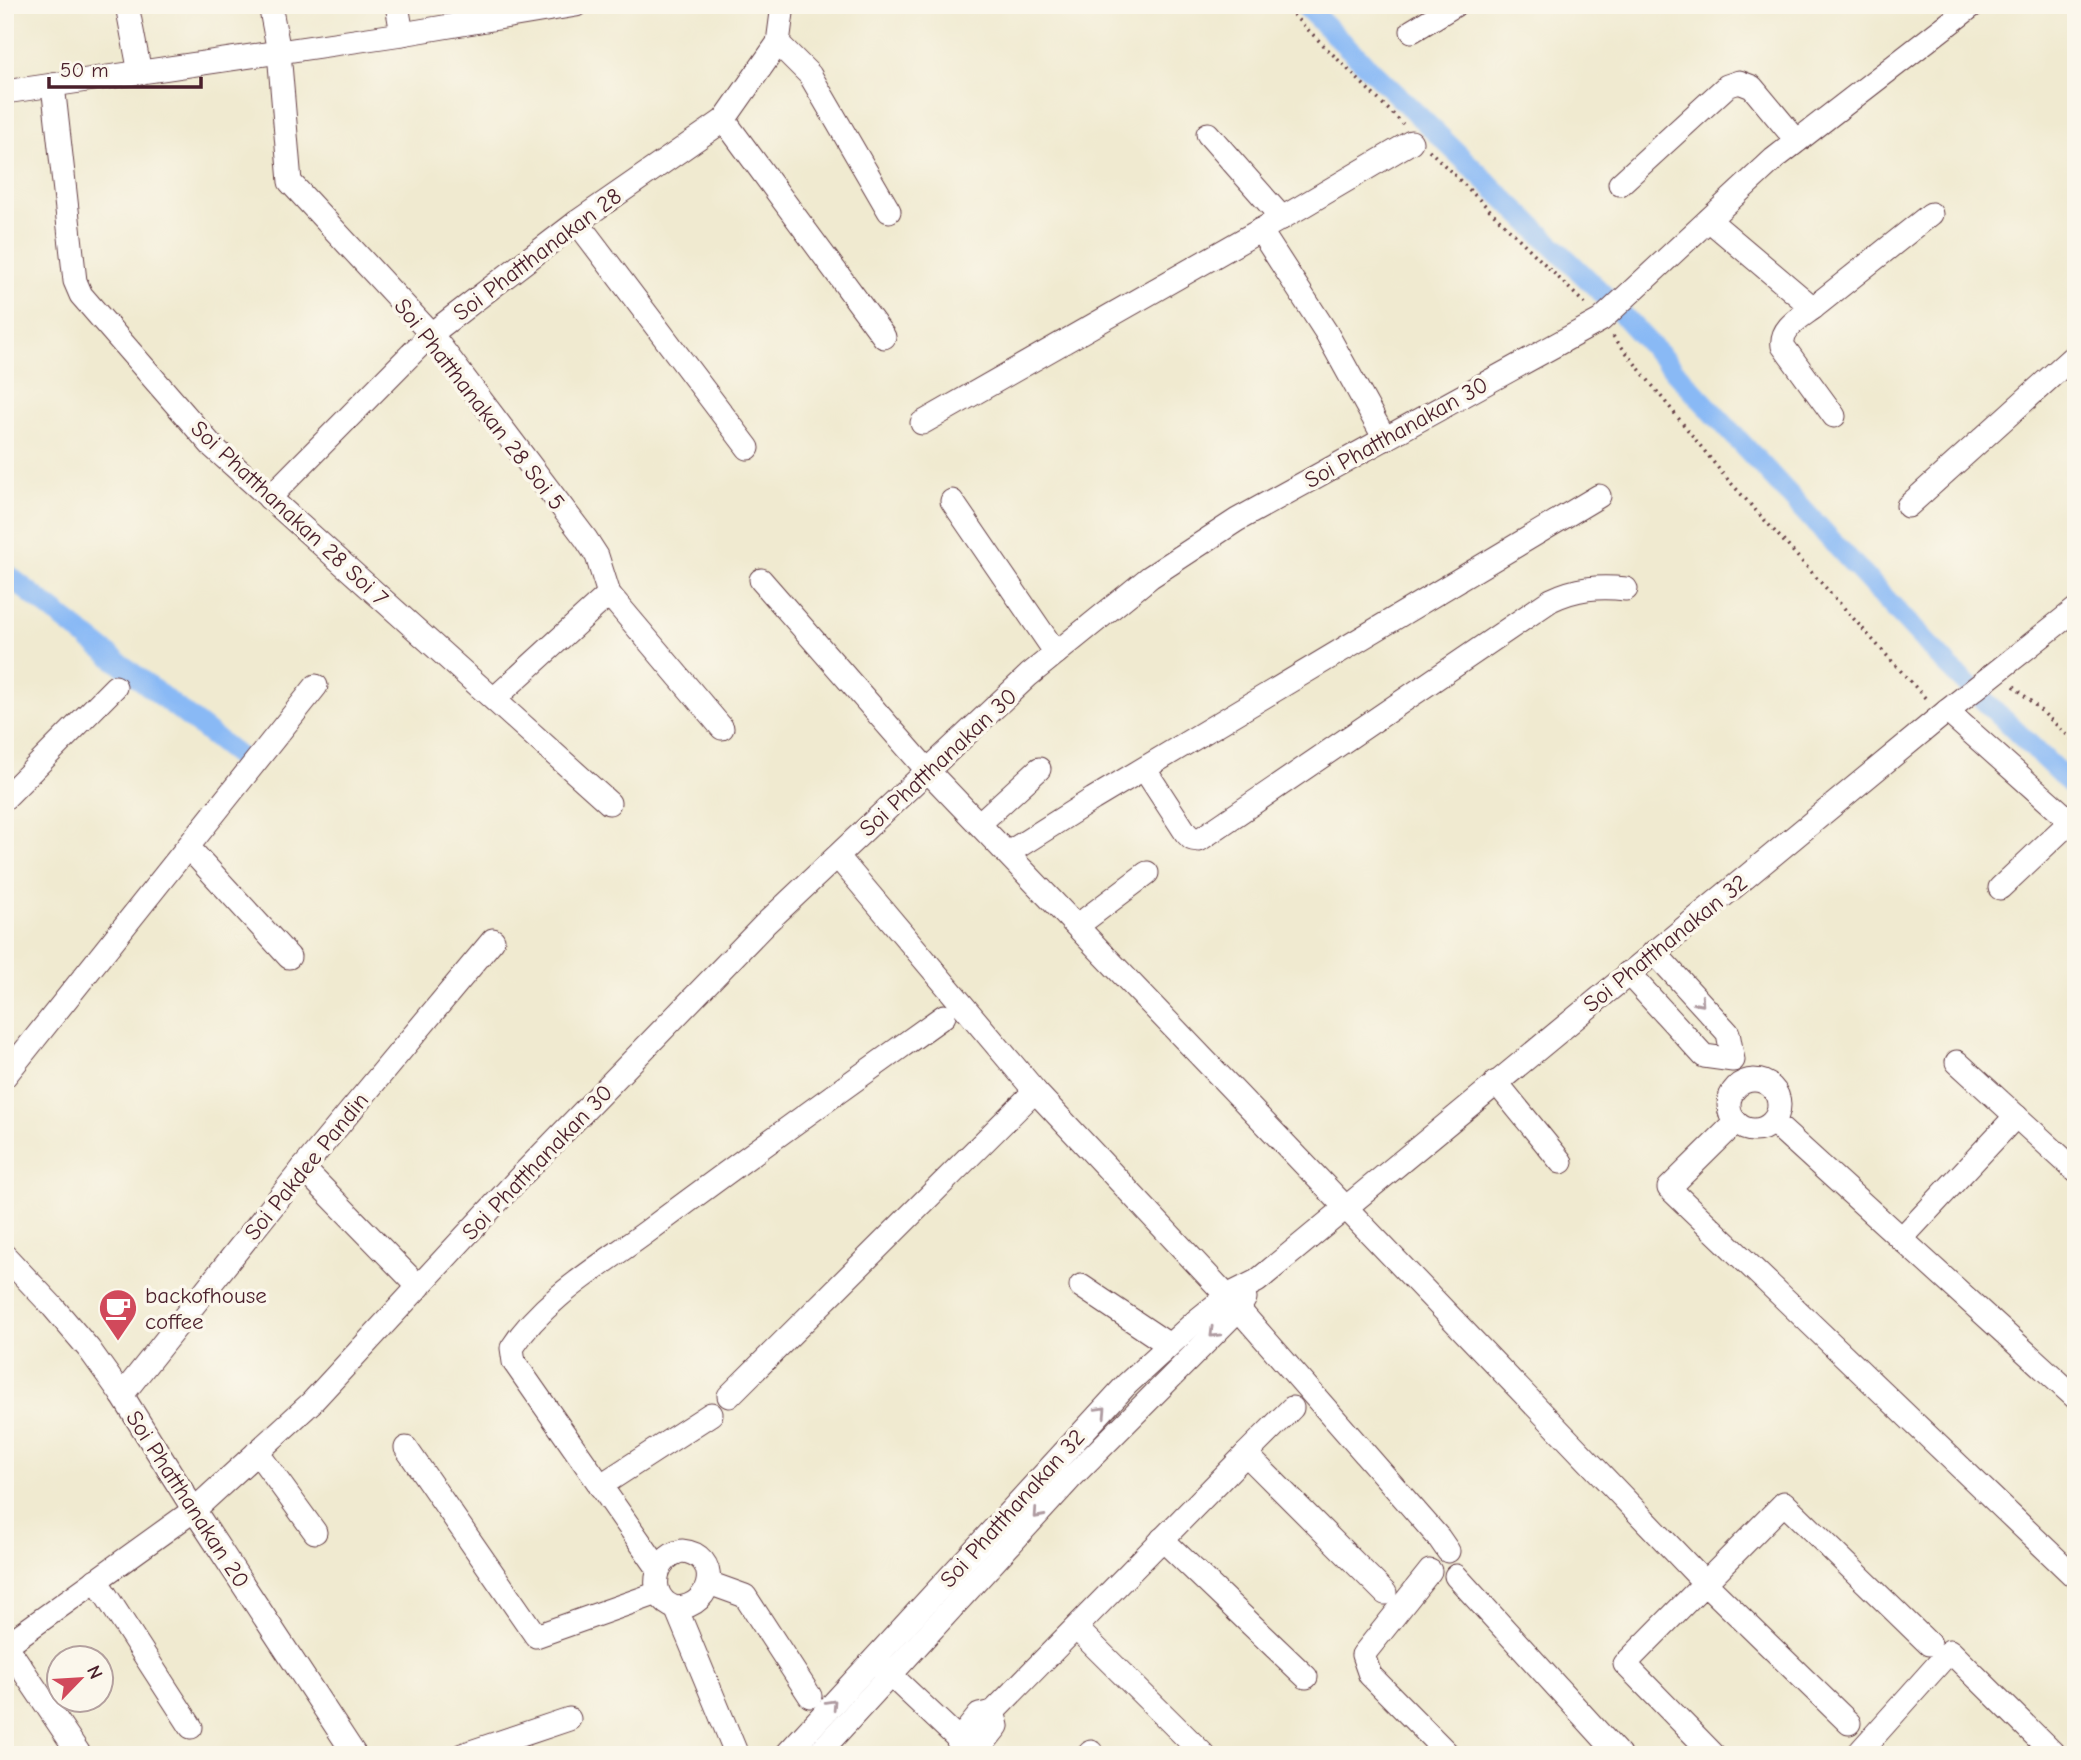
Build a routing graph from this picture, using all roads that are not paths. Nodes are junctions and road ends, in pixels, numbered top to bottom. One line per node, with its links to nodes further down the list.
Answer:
1 (127, 5): 12 (street)
2 (270, 5): 11 (street, Soi Phatthanakan 28 Soi 5)
3 (397, 5): 9 (street)
4 (575, 5): 9 (street)
5 (783, 5): 10 (street, Soi Phatthanakan 28)
6 (1455, 5): 8 (street)
7 (1973, 5): 18 (street, Soi Phatthanakan 30)
8 (1412, 31)
9 (402, 34): 11 (street)
10 (778, 44): 15 (street, Soi Phatthanakan 28); 20 (street)
11 (279, 52): 12 (street); 27 (street, Soi Phatthanakan 28 Soi 5)
12 (140, 72): 13 (street)
13 (53, 85): 14 (street); 35 (street, Soi Phatthanakan 28 Soi 7)
14 (5, 92)
15 (723, 120): 24 (street, Soi Phatthanakan 28); 28 (street)
16 (1208, 134): 22 (street)
17 (1415, 139): 22 (street)
18 (1797, 141): 19 (street); 23 (street, Soi Phatthanakan 30)
19 (1620, 184)
20 (889, 211)
21 (1931, 214): 26 (street)
22 (1282, 218): 25 (street)
23 (1709, 220): 26 (street); 32 (street, Soi Phatthanakan 30)
24 (577, 222): 27 (street, Soi Phatthanakan 28); 33 (street)
25 (1260, 230): 31 (street); 32 (street)
26 (1813, 308): 30 (street)
27 (430, 334): 35 (street, Soi Phatthanakan 28); 40 (street, Soi Phatthanakan 28 Soi 5)
28 (884, 337)
29 (2076, 354): 37 (street)
30 (1834, 416)
31 (922, 422)
32 (1385, 439): 42 (street, Soi Phatthanakan 30)
33 (748, 448)
34 (1600, 496): 50 (street)
35 (270, 498): 45 (street, Soi Phatthanakan 28 Soi 7)
36 (952, 501): 42 (street)
37 (1908, 506)
38 (761, 580): 49 (street)
39 (1626, 589): 50 (street)
40 (610, 594): 45 (street); 47 (street)
41 (2076, 608): 46 (street, Soi Phatthanakan 32)
42 (1056, 653): 49 (street, Soi Phatthanakan 30)
43 (115, 687): 51 (street)
44 (316, 687): 55 (street)
45 (494, 699): 52 (street, Soi Phatthanakan 28 Soi 7)
46 (1948, 710): 54 (street); 62 (street, Soi Phatthanakan 32)
47 (722, 727)
48 (1040, 769): 53 (street)
49 (928, 770): 53 (street); 57 (street, Soi Phatthanakan 30)
50 (1144, 770): 56 (street)
51 (5, 798)
52 (609, 803)
53 (979, 824): 56 (street)
54 (2073, 824): 59 (street)
55 (188, 848): 63 (street); 68 (street)
56 (1008, 853): 60 (street)
57 (838, 857): 71 (street); 82 (street, Soi Phatthanakan 30)
58 (1147, 873): 60 (street)
59 (2000, 888)
60 (1077, 926): 78 (street)
61 (493, 940): 76 (street, Soi Pakdee Pandin)
62 (1654, 952): 64 (street, Soi Phatthanakan 32); 66 (street, one-way to 66)
63 (289, 957)
64 (1628, 973): 66 (street); 69 (street, Soi Phatthanakan 32)
65 (944, 1016): 95 (street)
66 (1733, 1060): 70 (street)
67 (1957, 1062): 72 (street)
68 (5, 1076)
69 (1496, 1082): 75 (street); 78 (street, Soi Phatthanakan 32)
70 (1746, 1082): 73 (street); 74 (street)
71 (1035, 1091): 83 (street); 86 (street)
72 (2016, 1116): 77 (street); 79 (street)
73 (1736, 1122): 74 (street); 103 (street)
74 (1773, 1122): 79 (street)
75 (1561, 1162)
76 (303, 1168): 82 (street); 85 (street, Soi Pakdee Pandin)
77 (2076, 1171)
78 (1346, 1207): 83 (street, Soi Phatthanakan 32); 106 (street)
79 (1901, 1239): 87 (street)
80 (5, 1256): 85 (street, Soi Phatthanakan 20)
81 (1081, 1286): 84 (street)
82 (419, 1287): 91 (street, Soi Phatthanakan 30)
83 (1233, 1302): 84 (street, Soi Phatthanakan 32); 94 (street, Soi Phatthanakan 32, one-way to 94); 99 (street)
84 (1169, 1345): 93 (street, Soi Phatthanakan 32, one-way to 84)
85 (122, 1395): 96 (street, Soi Phatthanakan 20)
86 (729, 1396)
87 (2076, 1398)
88 (1292, 1408): 92 (street)
89 (711, 1414): 95 (street)
90 (406, 1448): 107 (street)
91 (257, 1452): 96 (street, Soi Phatthanakan 30); 97 (street)
92 (1246, 1454): 98 (street); 108 (street)
93 (1052, 1464): 94 (street); 113 (street, Soi Phatthanakan 32)
94 (1070, 1479): 113 (street, Soi Phatthanakan 32, one-way to 113)
95 (600, 1486): 100 (street)
96 (194, 1510): 104 (street, Soi Phatthanakan 30); 121 (street, Soi Phatthanakan 20)
97 (315, 1532)
98 (1163, 1539): 110 (street); 114 (street)
99 (1448, 1551): 101 (street); 102 (street)
100 (658, 1568): 105 (street); 107 (street)
101 (1430, 1571): 102 (street); 127 (street)
102 (1456, 1576): 128 (street)
103 (2076, 1578)
104 (96, 1580): 112 (street, Soi Phatthanakan 30); 118 (street)
105 (709, 1583): 109 (street); 115 (street)
106 (1705, 1583): 111 (street); 117 (street); 129 (street)
107 (659, 1593): 109 (street)
108 (1385, 1593)
109 (676, 1608): 123 (street)
110 (1076, 1628): 113 (street); 126 (street)
111 (1929, 1644)
112 (6, 1645): 120 (street)
113 (882, 1668): 124 (street, Soi Phatthanakan 32, one-way to 113); 125 (street, Soi Phatthanakan 32)
114 (1306, 1677)
115 (810, 1696)
116 (569, 1718): 122 (street)
117 (1849, 1723)
118 (191, 1727)
119 (1871, 1749): 130 (street)
120 (80, 1755)
121 (355, 1755)
122 (462, 1755)
123 (737, 1755)
124 (786, 1755)
125 (817, 1755)
126 (1204, 1755)
127 (1448, 1755)
128 (1619, 1755)
129 (1714, 1755)
130 (2056, 1755)

